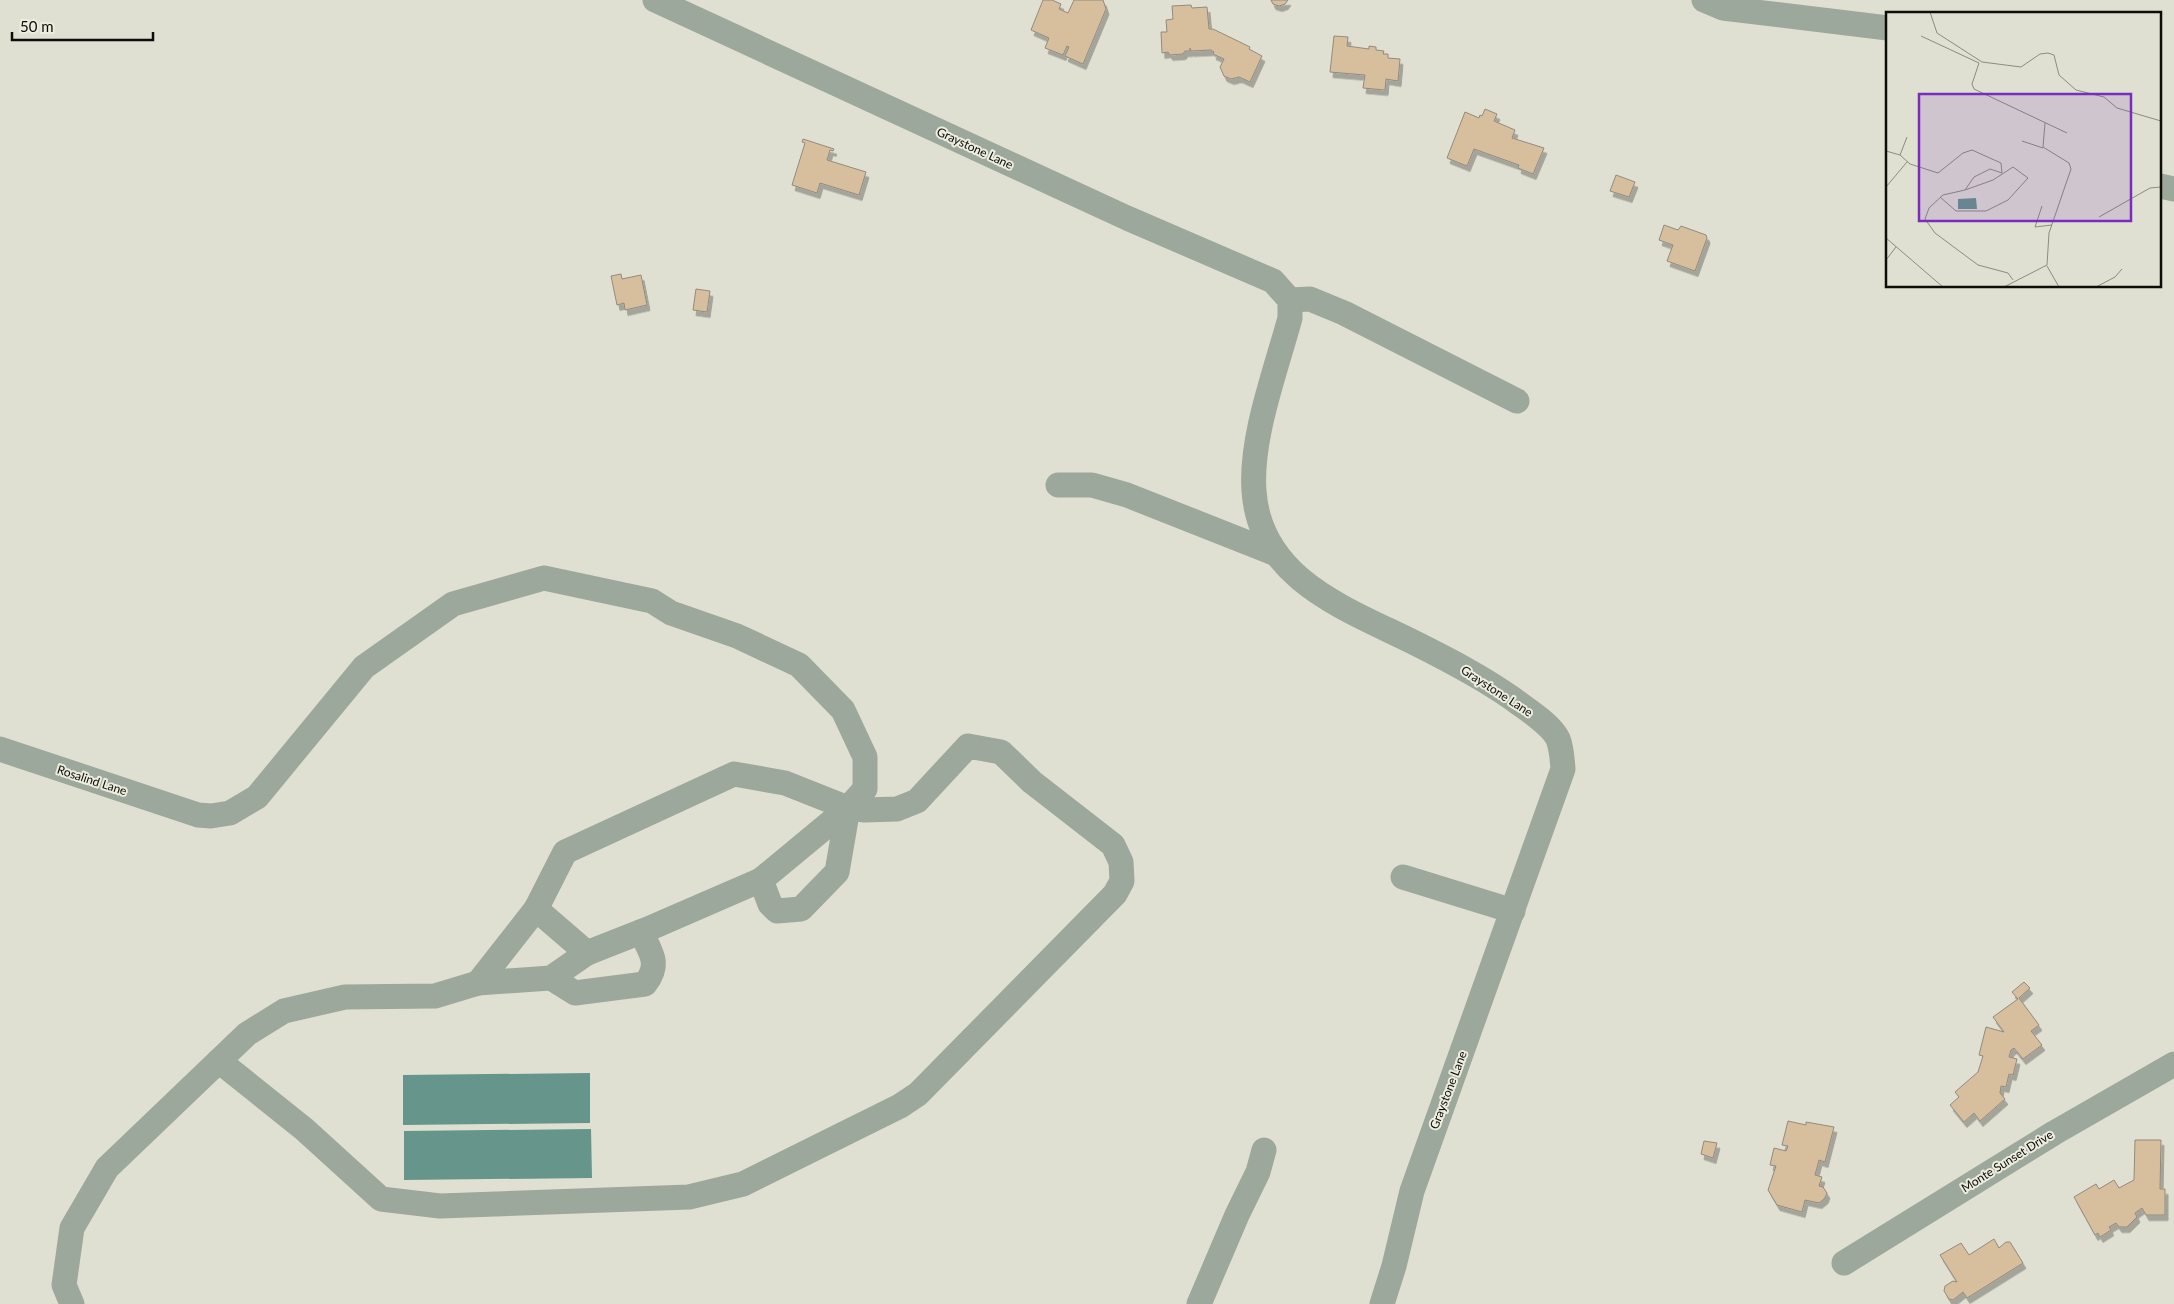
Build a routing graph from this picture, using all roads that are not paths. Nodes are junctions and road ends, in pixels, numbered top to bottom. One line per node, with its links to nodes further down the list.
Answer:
1 (655, 0): 4 (street, Graystone Lane)
2 (1704, 0): 3 (street)
3 (1886, 28)
4 (1290, 300): 5 (street); 7 (street, Graystone Lane)
5 (1517, 401)
6 (1058, 485): 7 (street)
7 (1276, 554): 13 (street, Graystone Lane)
8 (0, 750): 9 (street, Rosalind Lane)
9 (848, 808): 11 (street, Rosalind Lane); 11 (street); 12 (street); 18 (street)
10 (1403, 878): 13 (street)
11 (761, 880): 14 (street, Rosalind Lane)
12 (536, 909): 15 (street); 17 (street)
13 (1513, 911): 24 (street, Graystone Lane)
14 (641, 932): 15 (street, Rosalind Lane); 16 (street)
15 (586, 953): 16 (street, Rosalind Lane)
16 (550, 978): 17 (street)
17 (478, 984): 18 (street)
18 (219, 1061): 22 (street)
19 (2174, 1064): 21 (street, Monte Sunset Drive)
20 (1264, 1150): 23 (street)
21 (1844, 1263)
22 (72, 1304)
23 (1199, 1304)
24 (1382, 1304)

